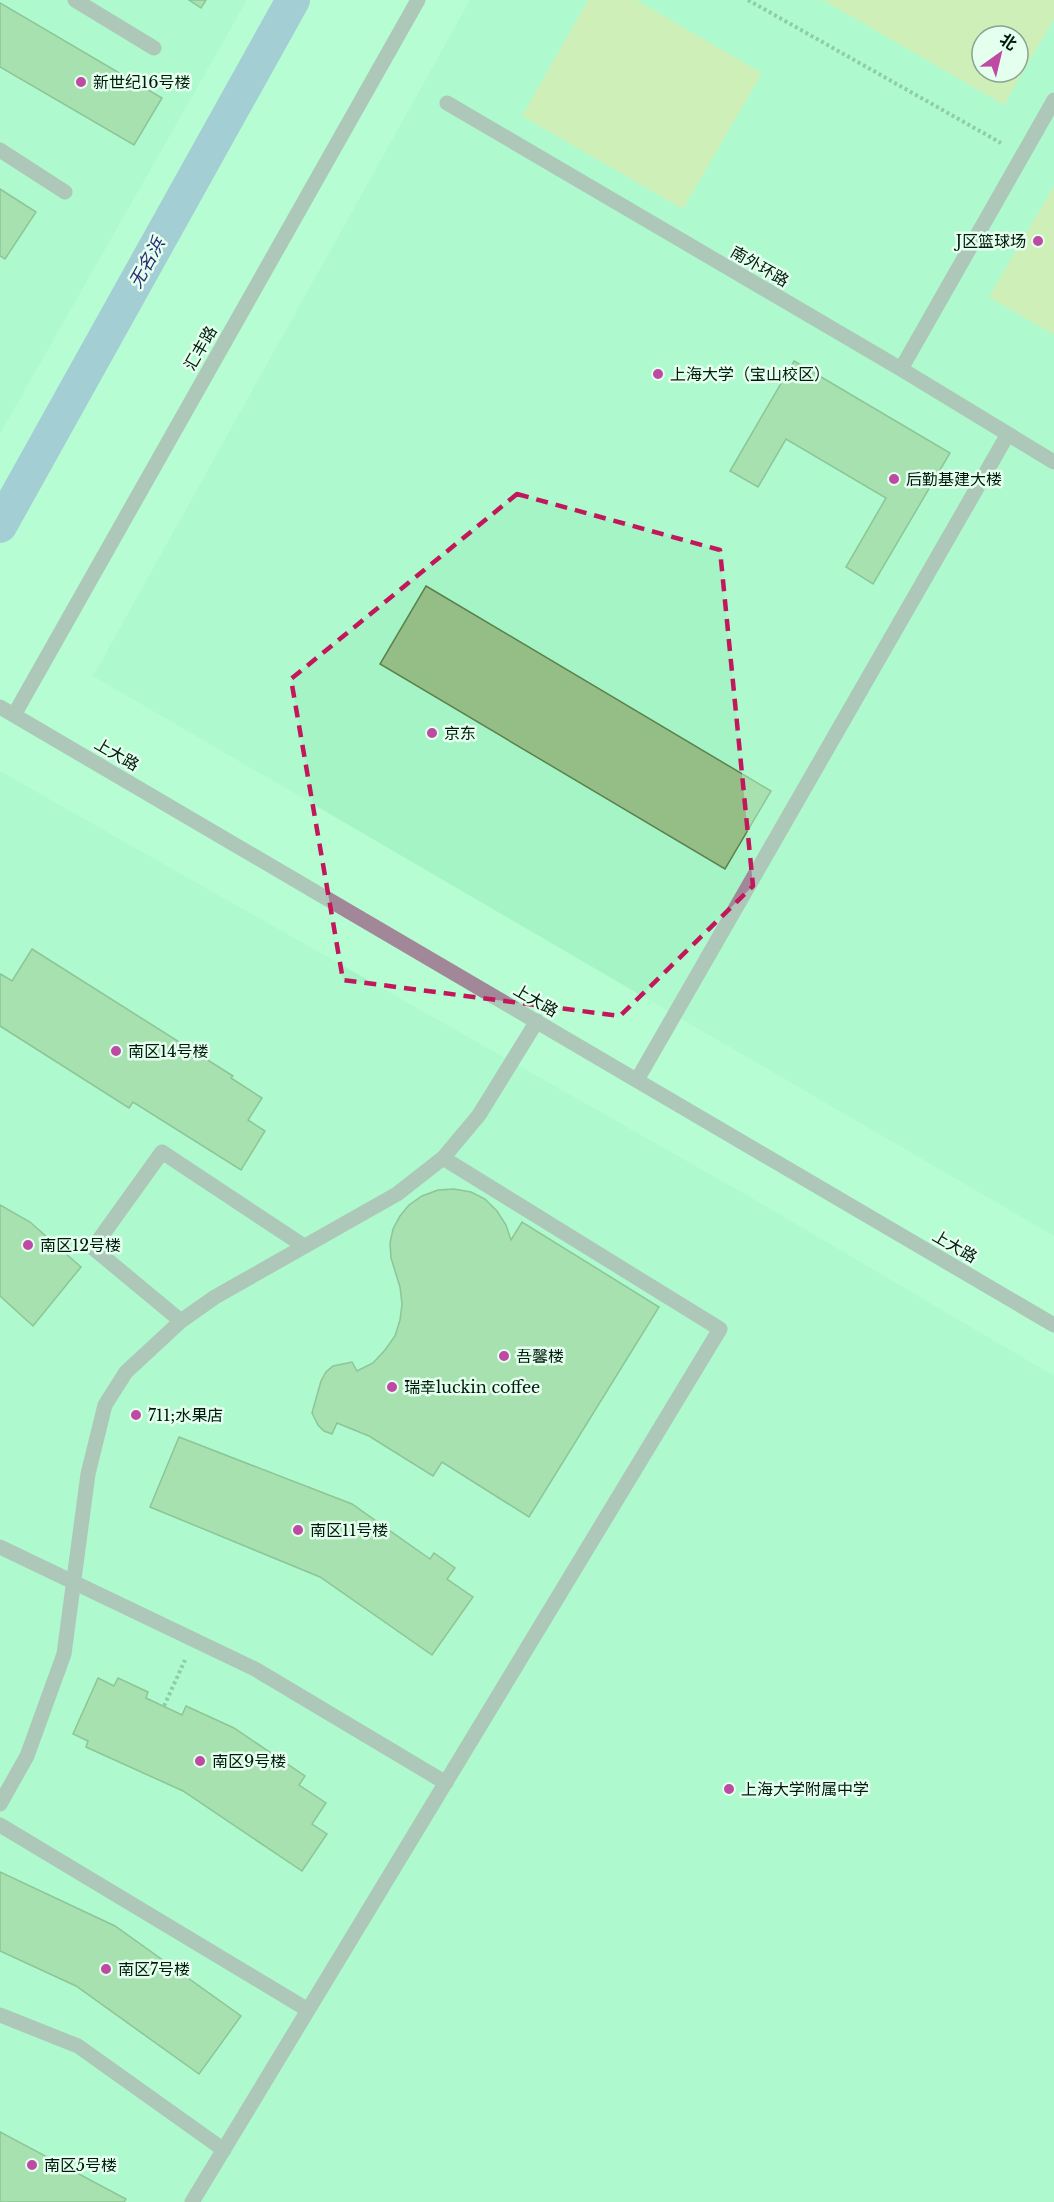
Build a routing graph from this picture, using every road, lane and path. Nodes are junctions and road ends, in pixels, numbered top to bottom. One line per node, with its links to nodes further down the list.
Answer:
1 (75, 0): 4 (street)
2 (418, 0): 13 (street, 汇丰路)
3 (748, 0): 8 (path)
4 (154, 48)
5 (1054, 100): 8 (street)
6 (447, 103): 10 (street, 南外环路)
7 (0, 150): 9 (street)
8 (1023, 156): 10 (street)
9 (65, 192)
10 (902, 369): 11 (street, 南外环路)
11 (1008, 434): 12 (street, 南外环路); 15 (street)
12 (1054, 462)
13 (7, 711): 14 (street, 上大路)
14 (537, 1021): 15 (street, 上大路); 16 (street)
15 (637, 1080): 19 (street, 上大路)
16 (443, 1158): 17 (street); 24 (street)
17 (304, 1246): 18 (street); 18 (street)
18 (181, 1321): 21 (street)
19 (1054, 1324)
20 (0, 1547): 21 (street)
21 (73, 1582): 22 (street); 25 (street)
22 (194, 1640): 23 (path); 24 (street)
23 (164, 1706)
24 (446, 1783): 27 (street)
25 (0, 1804)
26 (0, 1825): 27 (street)
27 (308, 2010): 29 (street)
28 (0, 2014): 29 (street)
29 (224, 2150): 30 (street)
30 (192, 2202)

